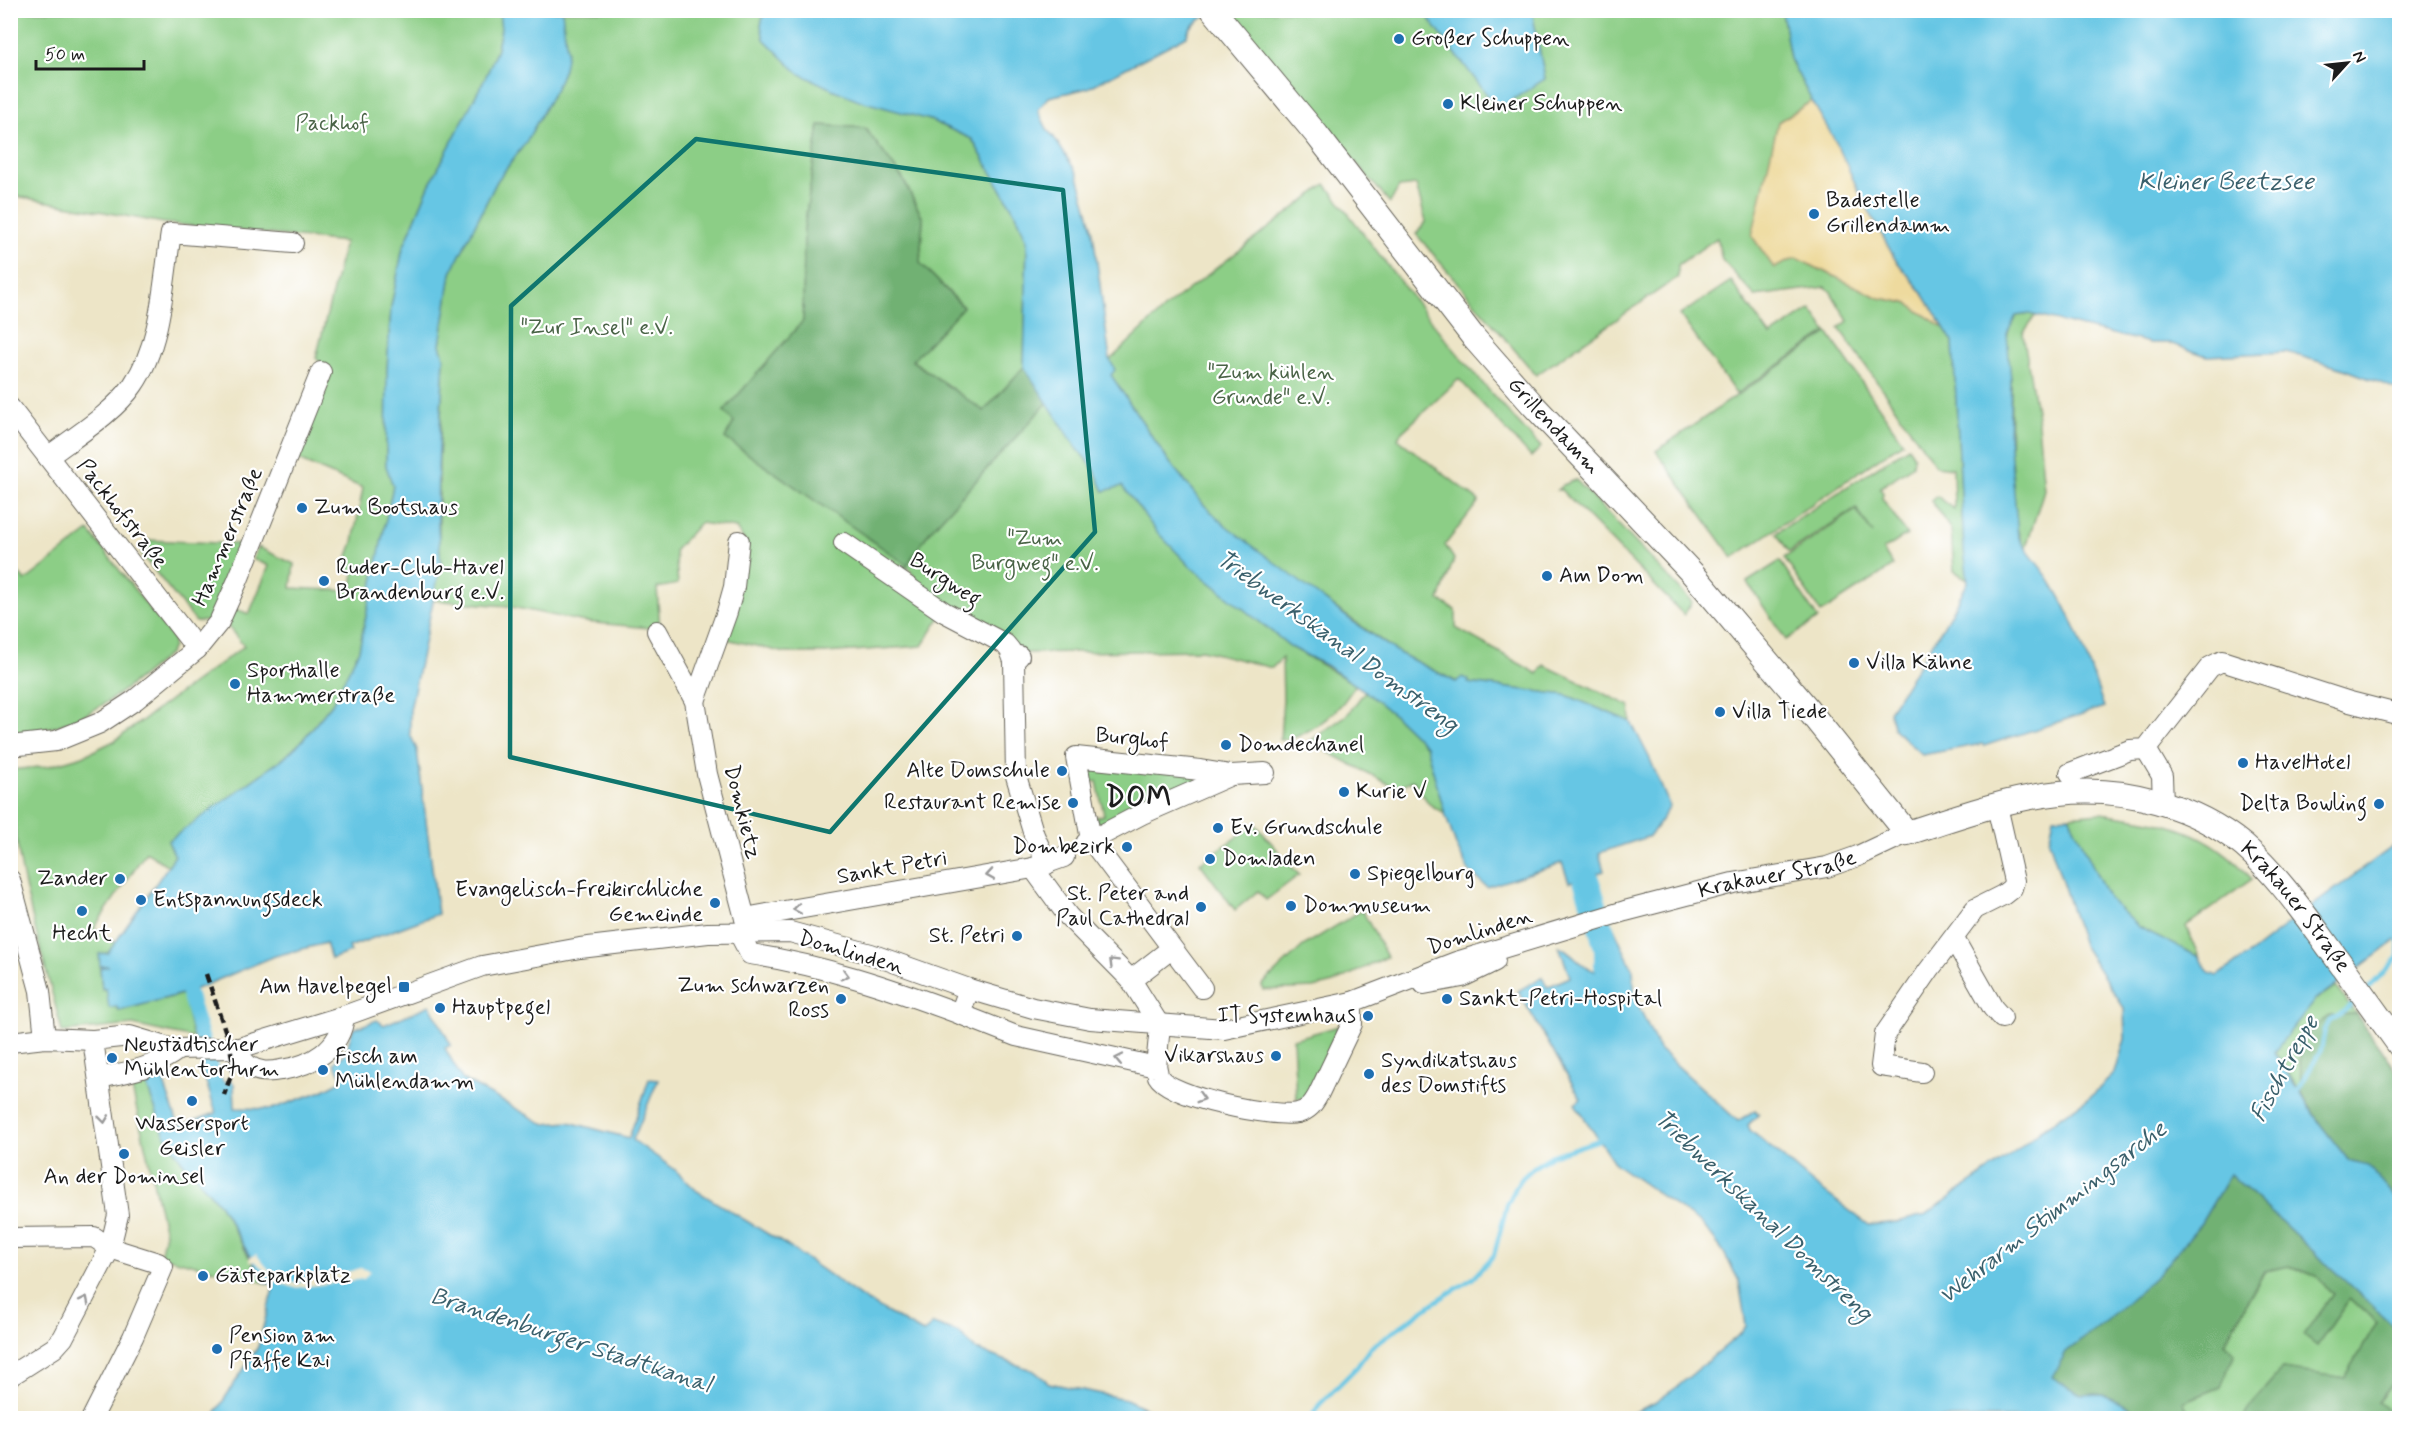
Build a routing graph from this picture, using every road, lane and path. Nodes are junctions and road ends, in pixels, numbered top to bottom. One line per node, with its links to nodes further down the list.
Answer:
1 (1213, 10): 19 (main road, Grillendamm)
2 (293, 243): 5 (street)
3 (321, 372): 9 (street, Hammerstraße)
4 (10, 408): 5 (street, Packhofstraße)
5 (48, 457): 9 (street, Packhofstraße)
6 (739, 541): 10 (street, Domkietz)
7 (844, 543): 21 (street, Burgweg)
8 (657, 631): 10 (street, Domkietz)
9 (197, 649): 12 (street, Hammerstraße)
10 (695, 701): 23 (street, Domkietz)
11 (2397, 714): 13 (street)
12 (10, 746)
13 (2146, 749): 14 (street); 17 (street)
14 (2070, 772)
15 (1265, 773): 16 (street, Burghof)
16 (1231, 775): 20 (street, Burghof); 20 (street, Burghof)
17 (2163, 803): 18 (main road, Krakauer Straße); 38 (main road, Krakauer Straße)
18 (1997, 806): 19 (main road, Krakauer Straße); 25 (street)
19 (1907, 833): 24 (street, Krakauer Straße)
20 (1088, 841): 26 (street, Burghof)
21 (1048, 863): 23 (street, Sankt Petri, one-way to 23); 27 (street, Burgweg, one-way to 21)
22 (10, 880): 35 (street)
23 (744, 928): 29 (street, Domlinden); 31 (street, Domlinden, one-way to 31); 32 (street)
24 (1555, 933): 30 (street, Domlinden)
25 (1954, 939): 33 (street); 42 (street)
26 (1171, 949): 27 (street); 28 (street, Burghof)
27 (1131, 981): 34 (street, Burgweg)
28 (1202, 988)
29 (969, 990): 31 (street); 34 (street, Domlinden)
30 (1353, 1002): 34 (street, Domlinden); 41 (street, one-way to 30)
31 (960, 1014): 41 (street, Domlinden, one-way to 31)
32 (344, 1016): 39 (street); 39 (street)
33 (2002, 1017)
34 (1160, 1026): 41 (street)
35 (45, 1038): 36 (street); 37 (street)
36 (93, 1040): 40 (street); 43 (street)
37 (10, 1042)
38 (2400, 1046)
39 (228, 1048): 40 (street)
40 (183, 1049): 43 (street)
41 (1156, 1066)
42 (1922, 1072)
43 (99, 1078): 45 (street, one-way to 45)
44 (10, 1238): 45 (street)
45 (110, 1248): 46 (street, one-way to 45); 47 (street)
46 (10, 1376)
47 (97, 1414)

